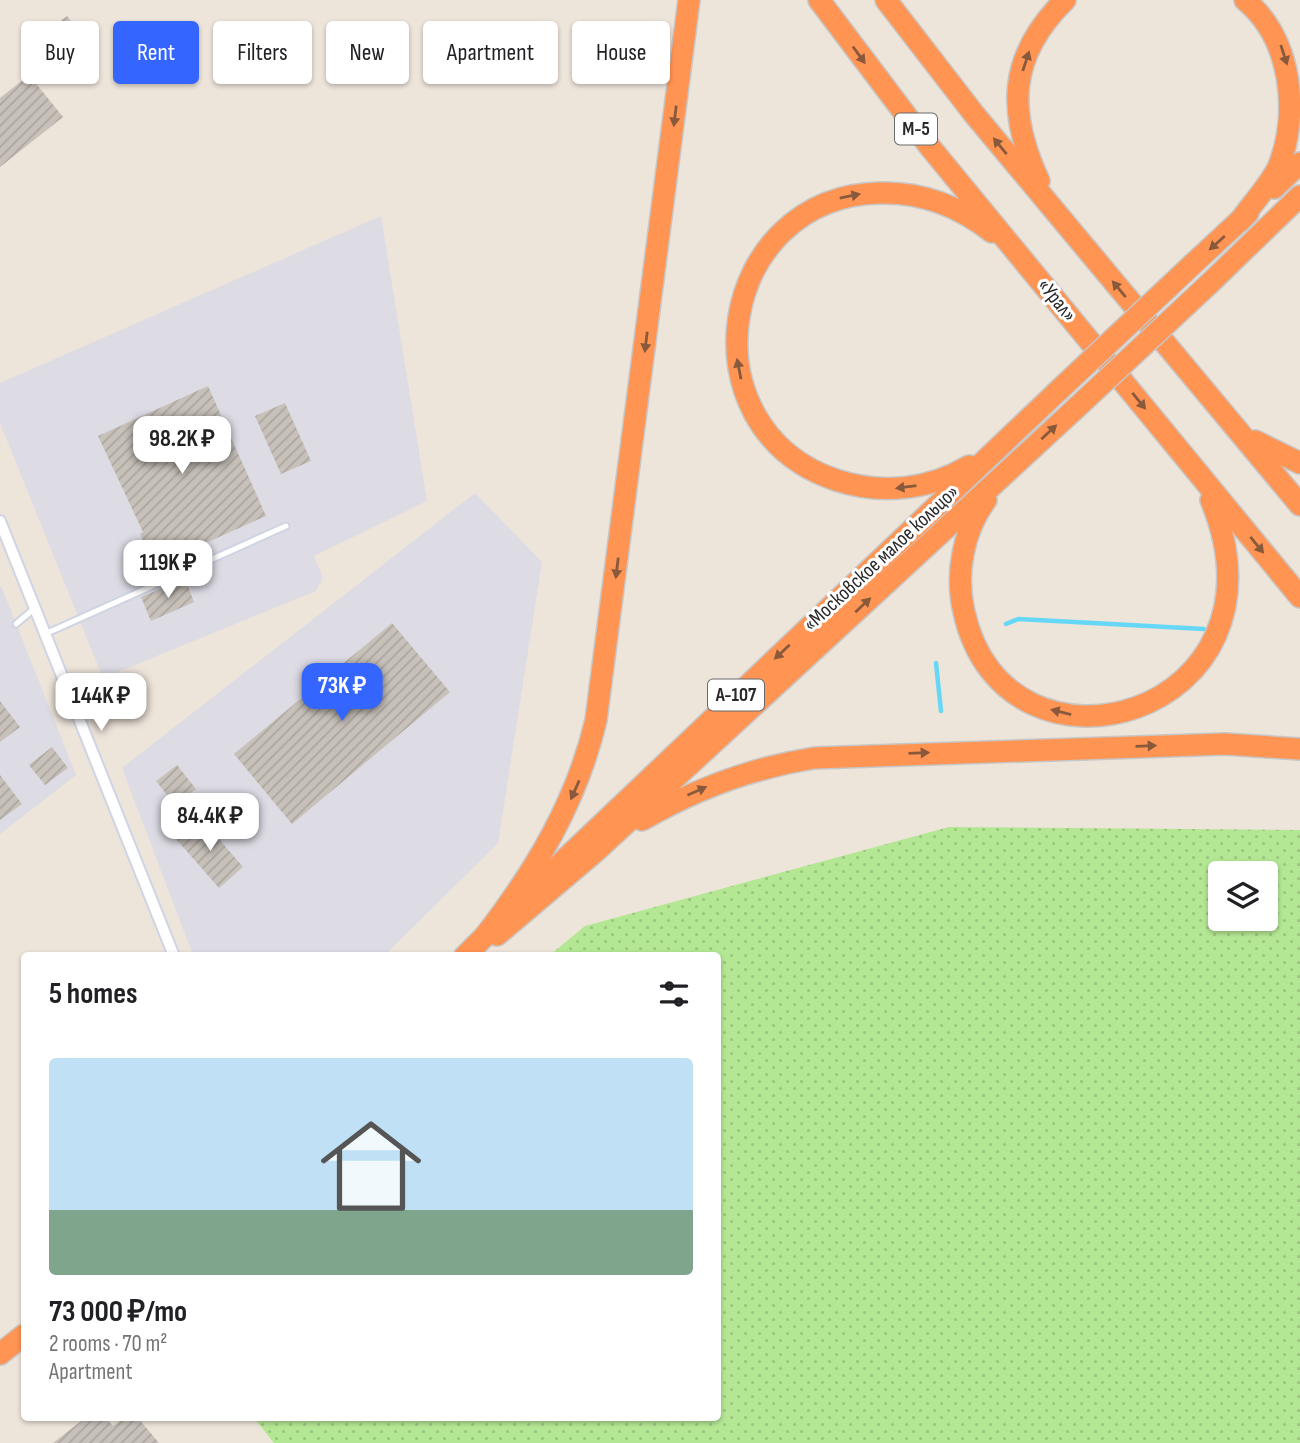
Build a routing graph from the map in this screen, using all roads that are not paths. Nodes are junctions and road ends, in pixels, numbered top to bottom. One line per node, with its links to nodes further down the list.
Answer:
1 (689, 0): 27 (highway, one-way to 27)
2 (819, 0): 12 (highway, «Урал» / М-5, one-way to 12)
3 (887, 0): 10 (highway, М-5, one-way to 3)
4 (1065, 0): 10 (highway, one-way to 4)
5 (1245, 0): 9 (highway, one-way to 9)
6 (1300, 163): 9 (highway, «Московское малое кольцо» / А-107)
7 (1300, 197): 11 (highway, «Московское малое кольцо» / А-107)
8 (1300, 215): 11 (highway)
9 (1240, 221): 14 (highway, «Московское малое кольцо» / А-107, one-way to 14, bridge)
10 (1074, 236): 13 (highway, М-5, one-way to 10)
11 (1253, 242): 15 (highway, «Московское малое кольцо» / А-107, one-way to 11, bridge)
12 (1019, 253): 14 (highway, one-way to 12); 17 (highway, «Урал» / М-5, one-way to 17)
13 (1242, 434): 16 (highway); 18 (highway, М-5)
14 (1010, 436): 27 (highway, «Московское малое кольцо» / А-107, one-way to 27)
15 (1024, 456): 17 (highway, one-way to 15); 26 (highway, «Московское малое кольцо» / А-107, one-way to 15)
16 (1300, 463)
17 (1198, 473): 21 (highway, «Урал» / М-5, one-way to 21)
18 (1300, 506)
19 (0, 521): 22 (street)
20 (286, 526): 24 (lane)
21 (1300, 597)
22 (35, 608): 23 (lane); 24 (street)
23 (16, 624)
24 (45, 634): 28 (street)
25 (1300, 749): 26 (highway, one-way to 25)
26 (596, 851): 30 (highway, «Московское малое кольцо» / А-107)
27 (485, 936): 29 (highway, «Московское малое кольцо» / А-107)
28 (172, 952)
29 (469, 952)
30 (478, 952)
31 (21, 1337): 32 (highway)
32 (0, 1354)

